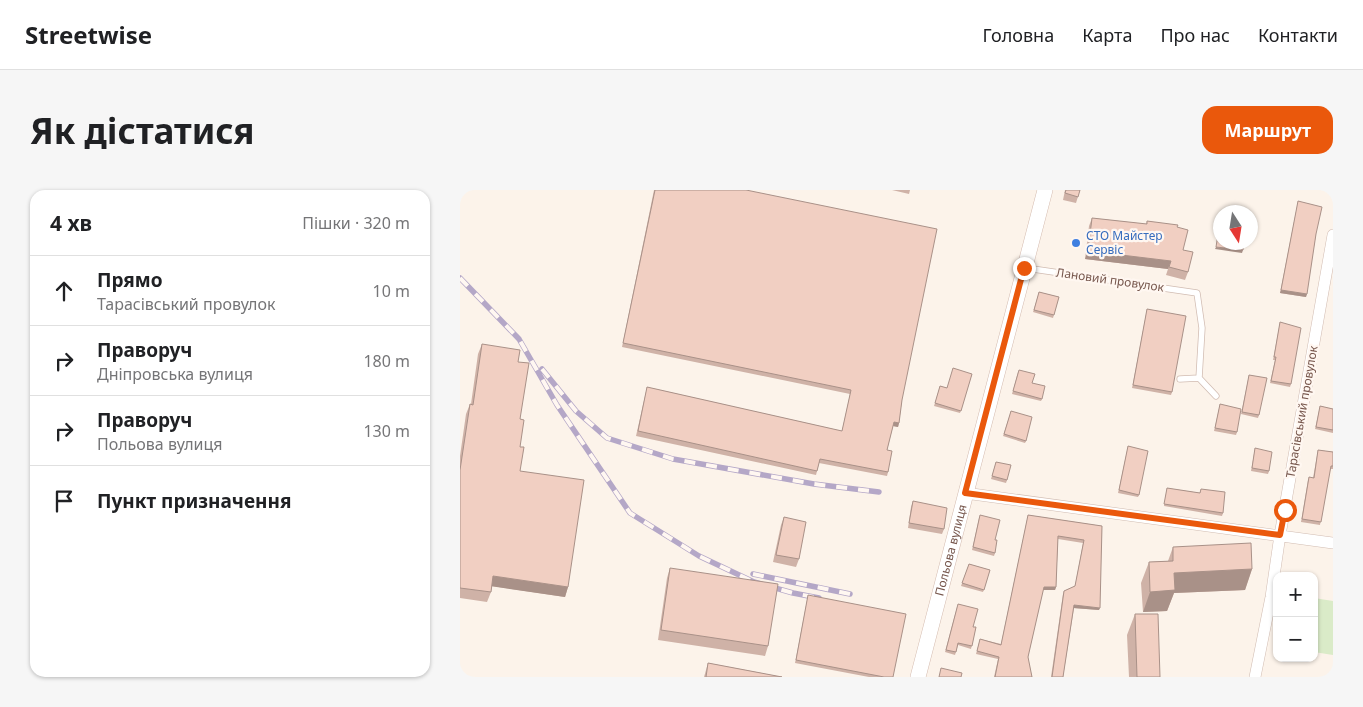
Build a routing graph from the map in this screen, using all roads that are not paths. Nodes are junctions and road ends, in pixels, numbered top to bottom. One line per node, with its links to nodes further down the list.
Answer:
1 (1045, 190): 3 (main road, Польова вулиця)
2 (1333, 235): 8 (street, Тарасівський провулок)
3 (1024, 268): 4 (lane, Лановий провулок); 7 (main road, Польова вулиця)
4 (1199, 378): 5 (lane); 6 (lane)
5 (1180, 379)
6 (1216, 396)
7 (965, 493): 8 (street); 10 (main road, Польова вулиця)
8 (1280, 535): 9 (street); 11 (street, Тарасівський провулок)
9 (1333, 543)
10 (918, 677)
11 (1256, 677)

